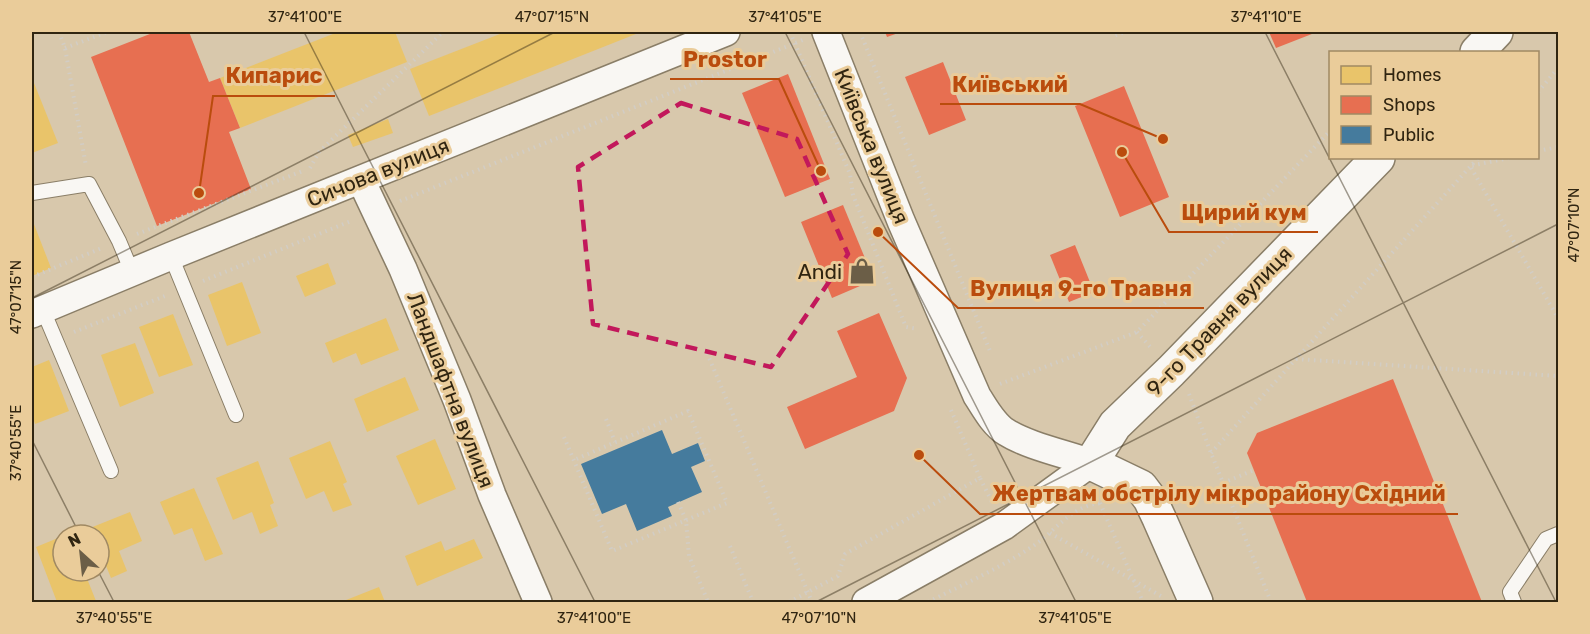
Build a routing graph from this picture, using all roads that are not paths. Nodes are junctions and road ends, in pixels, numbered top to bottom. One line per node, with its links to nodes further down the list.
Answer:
1 (726, 32): 6 (street, Сичова вулиця)
2 (826, 32): 12 (street, Київська вулиця)
3 (1496, 32): 4 (street)
4 (1478, 51)
5 (1377, 159): 12 (street, 9-го Травня вулиця)
6 (361, 180): 8 (street, Сичова вулиця); 15 (street, Ландшафтна вулиця)
7 (32, 193): 9 (lane)
8 (171, 256): 9 (street, Сичова вулиця); 11 (lane)
9 (132, 272): 10 (street, Сичова вулиця)
10 (37, 312): 13 (lane)
11 (236, 415)
12 (1091, 463): 16 (street); 17 (street, Київська вулиця)
13 (111, 471)
14 (1558, 534): 18 (lane)
15 (538, 603)
16 (866, 603)
17 (1196, 603)
18 (1514, 603)

